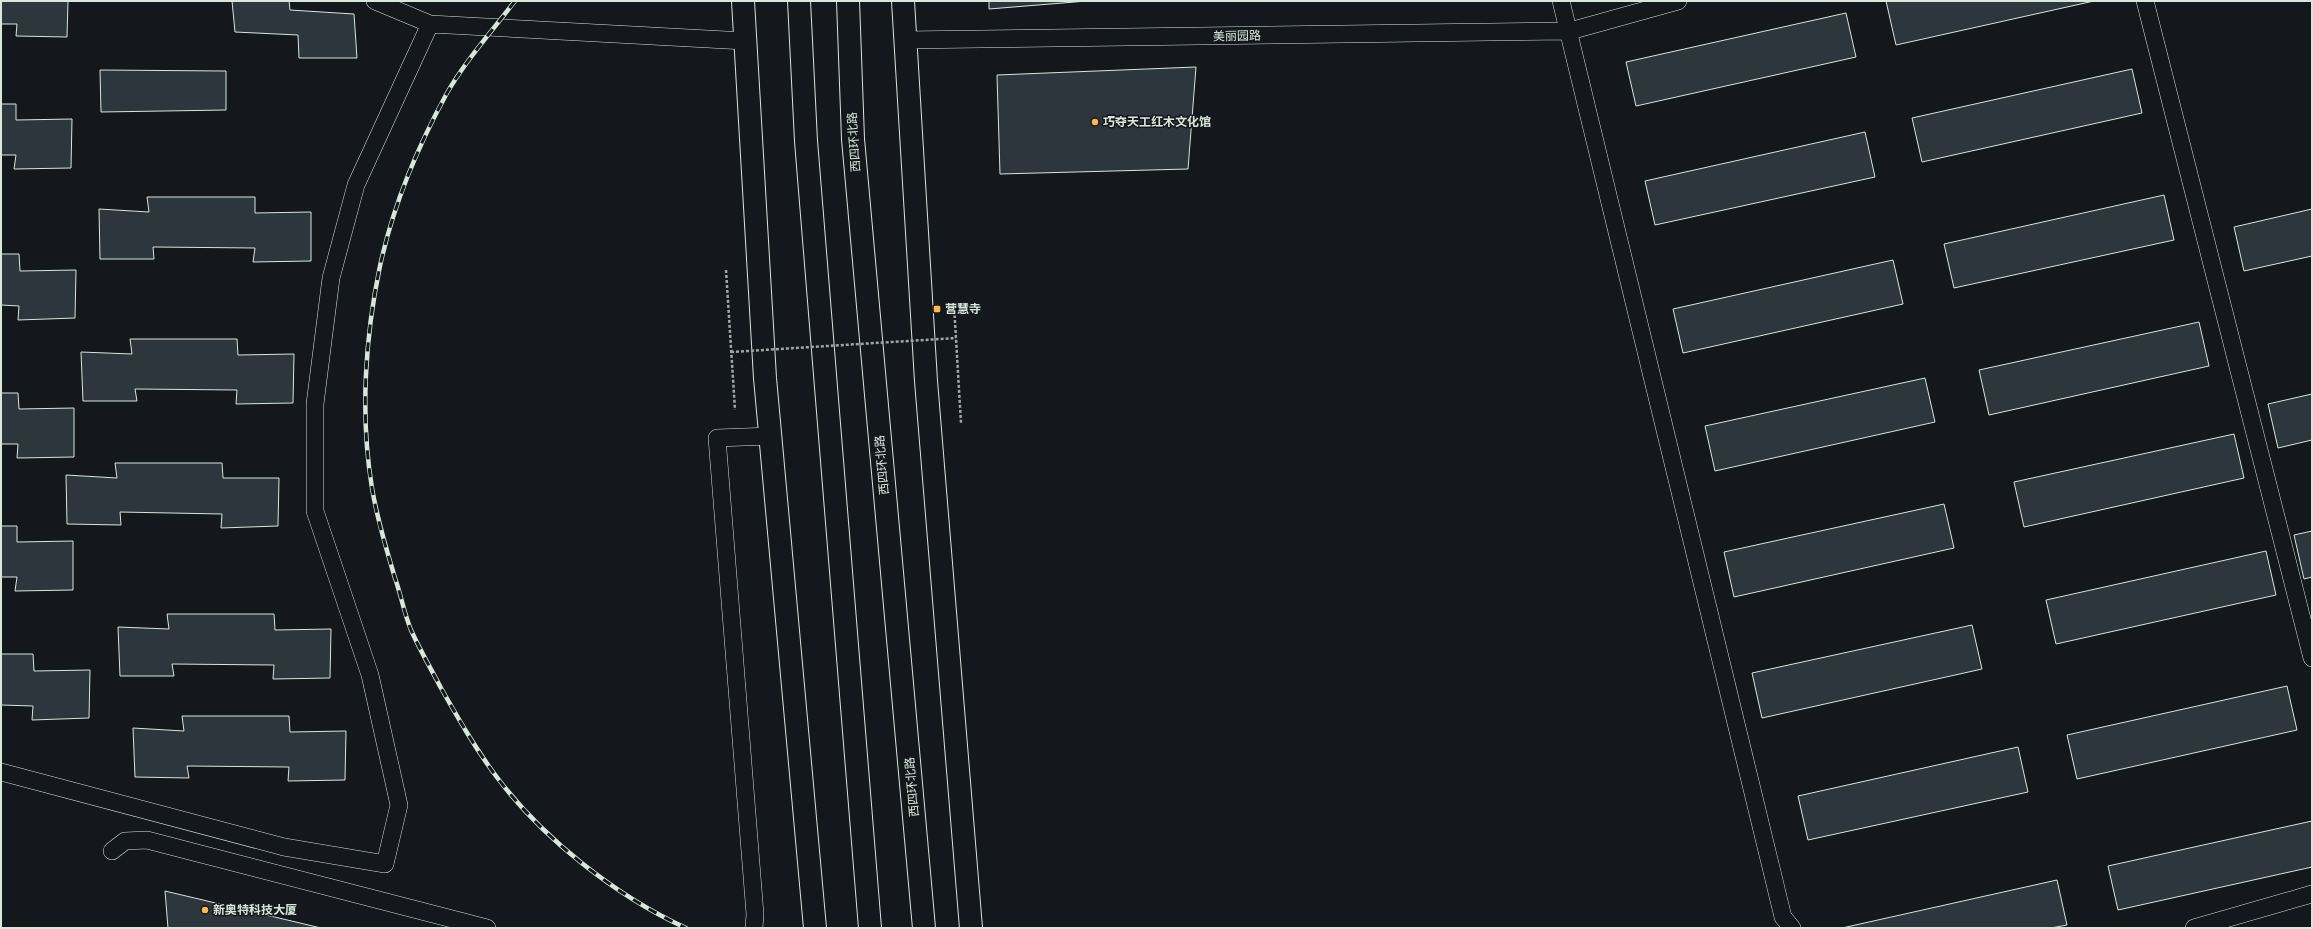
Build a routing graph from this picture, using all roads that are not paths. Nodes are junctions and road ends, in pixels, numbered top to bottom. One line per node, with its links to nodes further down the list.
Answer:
1 (375, 1): 9 (street)
2 (743, 1): 12 (main road)
3 (799, 1): 21 (main road)
4 (848, 1): 22 (main road, 西四环北路)
5 (903, 1): 11 (main road)
6 (1561, 1): 10 (street)
7 (1678, 1): 10 (street, 美丽园路)
8 (2145, 1): 14 (street)
9 (430, 24): 12 (street); 15 (street)
10 (1570, 31): 11 (street, 美丽园路); 24 (street)
11 (904, 40): 23 (main road)
12 (745, 41): 13 (main road)
13 (771, 436): 19 (street); 20 (main road)
14 (2312, 658)
15 (1, 772)
16 (112, 851): 18 (street)
17 (2312, 894): 25 (street)
18 (487, 928)
19 (754, 928)
20 (815, 928)
21 (870, 928)
22 (924, 928)
23 (971, 928)
24 (1792, 928)
25 (2194, 928)

